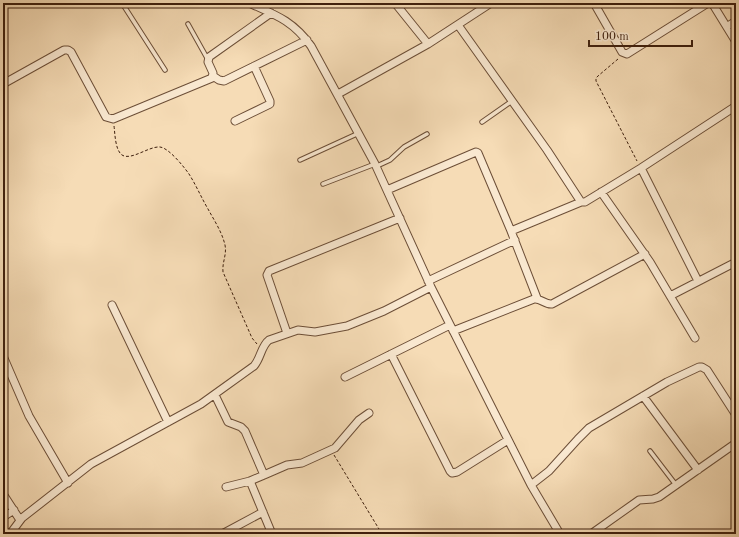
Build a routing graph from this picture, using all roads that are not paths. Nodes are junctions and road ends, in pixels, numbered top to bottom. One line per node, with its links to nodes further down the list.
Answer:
1 (122, 3): 18 (lane)
2 (249, 3): 8 (street)
3 (395, 3): 15 (street)
4 (594, 3): 5 (street)
5 (708, 3)
6 (712, 3): 12 (street)
7 (487, 4): 11 (street)
8 (271, 13): 13 (street); 16 (street)
9 (736, 21): 12 (street)
10 (188, 24): 16 (lane)
11 (458, 25): 15 (street); 22 (street)
12 (728, 26): 14 (street)
13 (307, 40): 17 (street); 21 (street)
14 (736, 42)
15 (428, 44): 21 (street)
16 (208, 59): 19 (street)
17 (254, 66): 19 (street); 24 (street)
18 (165, 70)
19 (214, 76): 20 (street)
20 (3, 84)
21 (338, 94): 26 (street)
22 (512, 101): 25 (lane); 34 (street)
23 (736, 106): 30 (street)
24 (235, 122)
25 (482, 122)
26 (359, 133): 28 (lane); 29 (street)
27 (427, 134): 29 (lane)
28 (300, 160)
29 (376, 165): 31 (lane); 32 (street)
30 (641, 168): 33 (street); 40 (street)
31 (323, 184)
32 (387, 190): 35 (street); 36 (street)
33 (601, 192): 34 (street); 38 (street)
34 (581, 202): 36 (street)
35 (400, 218): 41 (street); 46 (street)
36 (511, 231): 37 (street)
37 (515, 240): 41 (street); 43 (street)
38 (645, 254): 42 (street); 43 (street)
39 (736, 262): 40 (street)
40 (698, 281): 42 (street)
41 (429, 284): 45 (street); 46 (street)
42 (670, 296): 47 (street)
43 (537, 298): 45 (street)
44 (112, 305): 55 (street)
45 (452, 328): 48 (street); 56 (street)
46 (287, 333): 51 (street)
47 (695, 338)
48 (391, 354): 50 (street); 56 (street)
49 (3, 356): 62 (street)
50 (345, 376)
51 (215, 395): 55 (street); 60 (street)
52 (643, 396): 54 (street); 59 (street); 63 (street)
53 (370, 413): 60 (street)
54 (736, 414)
55 (168, 422): 62 (street)
56 (508, 440): 63 (street)
57 (736, 443): 59 (street)
58 (650, 451): 64 (lane)
59 (698, 470): 64 (street)
60 (264, 475): 61 (street)
61 (250, 481): 65 (street); 68 (street)
62 (68, 483): 70 (street)
63 (532, 485): 71 (street)
64 (676, 485): 75 (street)
65 (226, 487)
66 (3, 494): 67 (street)
67 (14, 510): 69 (street); 70 (street)
68 (263, 512): 73 (street); 74 (street)
69 (3, 517)
70 (20, 520): 72 (street)
71 (558, 533)
72 (10, 534)
73 (222, 534)
74 (272, 534)
75 (591, 534)

